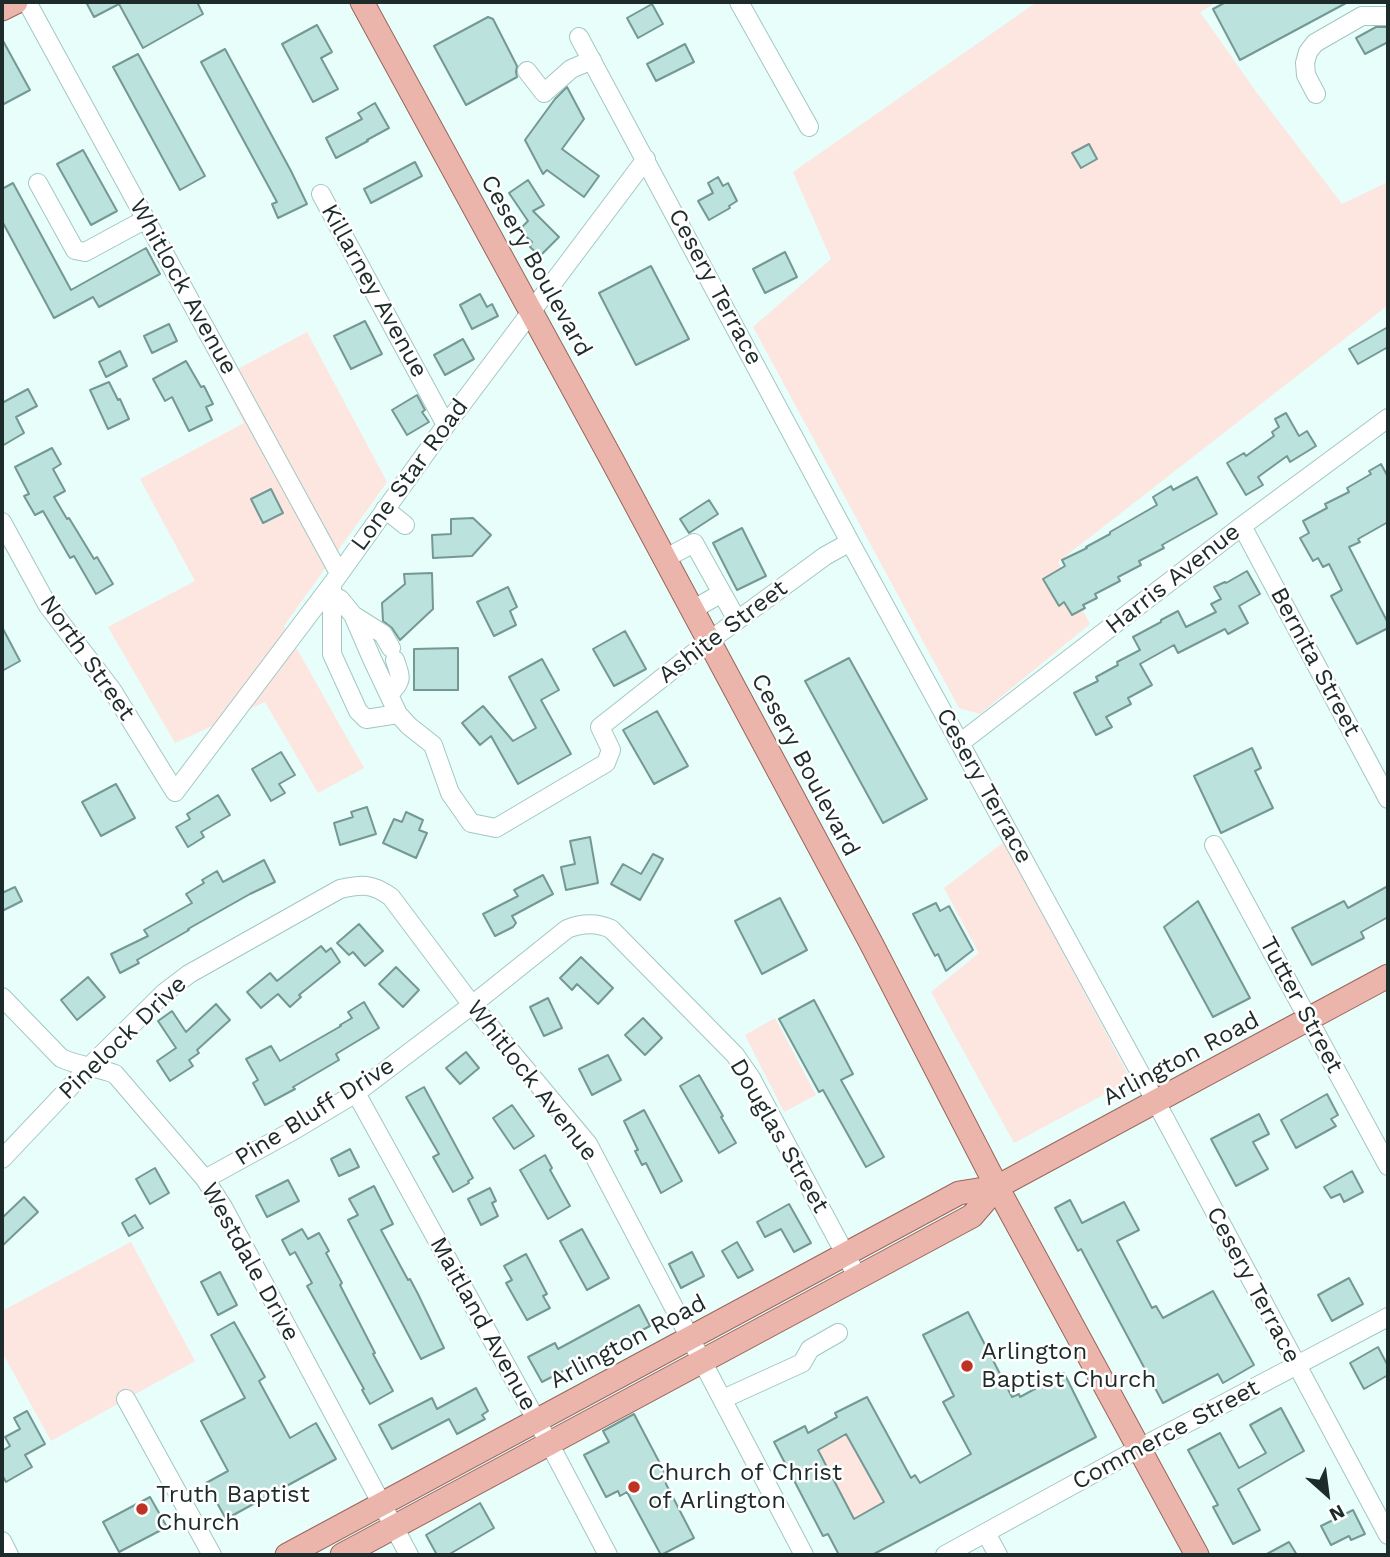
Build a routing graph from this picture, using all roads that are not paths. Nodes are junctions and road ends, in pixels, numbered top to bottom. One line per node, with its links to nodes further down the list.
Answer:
1 (16, 2): 5 (main road)
2 (27, 2): 15 (street, Whitlock Avenue)
3 (362, 2): 16 (main road, Cesery Boulevard)
4 (739, 2): 11 (street)
5 (2, 9)
6 (1388, 16): 10 (street)
7 (579, 37): 8 (street, Cesery Terrace)
8 (592, 60): 9 (street); 12 (street, Cesery Terrace)
9 (527, 71)
10 (1316, 94)
11 (808, 127)
12 (646, 159): 16 (street, Lone Star Road); 23 (street, Cesery Terrace)
13 (38, 183): 15 (street)
14 (321, 194): 18 (street, Killarney Avenue)
15 (146, 219): 25 (street, Whitlock Avenue)
16 (531, 312): 18 (street, Lone Star Road); 24 (main road, Cesery Boulevard)
17 (1388, 418): 22 (street, Harris Avenue)
18 (446, 425): 19 (street, Lone Star Road)
19 (385, 509): 21 (street); 25 (street, Lone Star Road)
20 (2, 522): 34 (street, North Street)
21 (405, 525)
22 (1242, 526): 33 (street, Harris Avenue); 35 (street, Bernita Street)
23 (850, 542): 29 (street, Ashite Street); 33 (street, Cesery Terrace)
24 (664, 559): 26 (street); 27 (main road, Cesery Boulevard)
25 (336, 588): 28 (street, Whitlock Avenue); 32 (street); 34 (street, Lone Star Road)
26 (722, 593): 27 (street); 29 (street)
27 (691, 610): 30 (main road, Cesery Boulevard)
28 (353, 615): 31 (street); 31 (street)
29 (737, 621): 30 (street, Ashite Street)
30 (709, 642): 32 (street, Ashite Street); 49 (main road, Cesery Boulevard)
31 (389, 695): 32 (street)
32 (398, 714)
33 (960, 743): 45 (street, Cesery Terrace)
34 (175, 792)
35 (1388, 799)
36 (1214, 845): 42 (street, Tutter Street)
37 (372, 887): 41 (street, Whitlock Avenue); 43 (street, Pinelock Drive)
38 (592, 924): 41 (street, Pine Bluff Drive); 50 (street, Douglas Street)
39 (1388, 976): 42 (main road, Arlington Road)
40 (2, 997): 43 (street, Westdale Drive)
41 (472, 1005): 44 (street, Pine Bluff Drive); 54 (street, Whitlock Avenue)
42 (1309, 1020): 45 (main road, Arlington Road); 47 (street, Tutter Street)
43 (90, 1066): 46 (street, Pinelock Drive); 48 (street, Westdale Drive)
44 (356, 1093): 48 (street, Pine Bluff Drive); 59 (street, Maitland Avenue)
45 (1156, 1102): 49 (main road, Arlington Road); 56 (street, Cesery Terrace)
46 (2, 1159)
47 (1388, 1166)
48 (205, 1179): 62 (street, Westdale Drive)
49 (997, 1187): 50 (main road, Arlington Road); 51 (main road, Arlington Road); 61 (main road, Cesery Boulevard)
50 (845, 1254): 51 (street, Douglas Street); 54 (main road, Arlington Road)
51 (858, 1278): 55 (main road, Arlington Road)
52 (1388, 1317): 56 (street, Commerce Street)
53 (838, 1333): 58 (street)
54 (690, 1339): 55 (street, Whitlock Avenue); 59 (main road, Arlington Road)
55 (702, 1361): 58 (street, Whitlock Avenue); 60 (main road, Arlington Road)
56 (1297, 1366): 61 (street, Commerce Street); 65 (street, Cesery Terrace)
57 (126, 1399): 68 (street)
58 (723, 1399): 73 (street, Whitlock Avenue)
59 (536, 1421): 60 (street, Maitland Avenue); 62 (main road, Arlington Road)
60 (549, 1443): 63 (main road, Arlington Road); 72 (street, Maitland Avenue)
61 (1138, 1449): 64 (street, Commerce Street); 76 (main road, Cesery Boulevard)
62 (381, 1504): 63 (street, Westdale Drive); 69 (main road, Arlington Road)
63 (394, 1528): 70 (main road, Arlington Road); 71 (street, Westdale Drive)
64 (986, 1533): 74 (street, Commerce Street); 75 (street)
65 (1388, 1535)
66 (2, 1541): 67 (street)
67 (9, 1555)
68 (212, 1555)
69 (287, 1555)
70 (342, 1555)
71 (409, 1555)
72 (608, 1555)
73 (804, 1555)
74 (945, 1555)
75 (998, 1555)
76 (1197, 1555)

